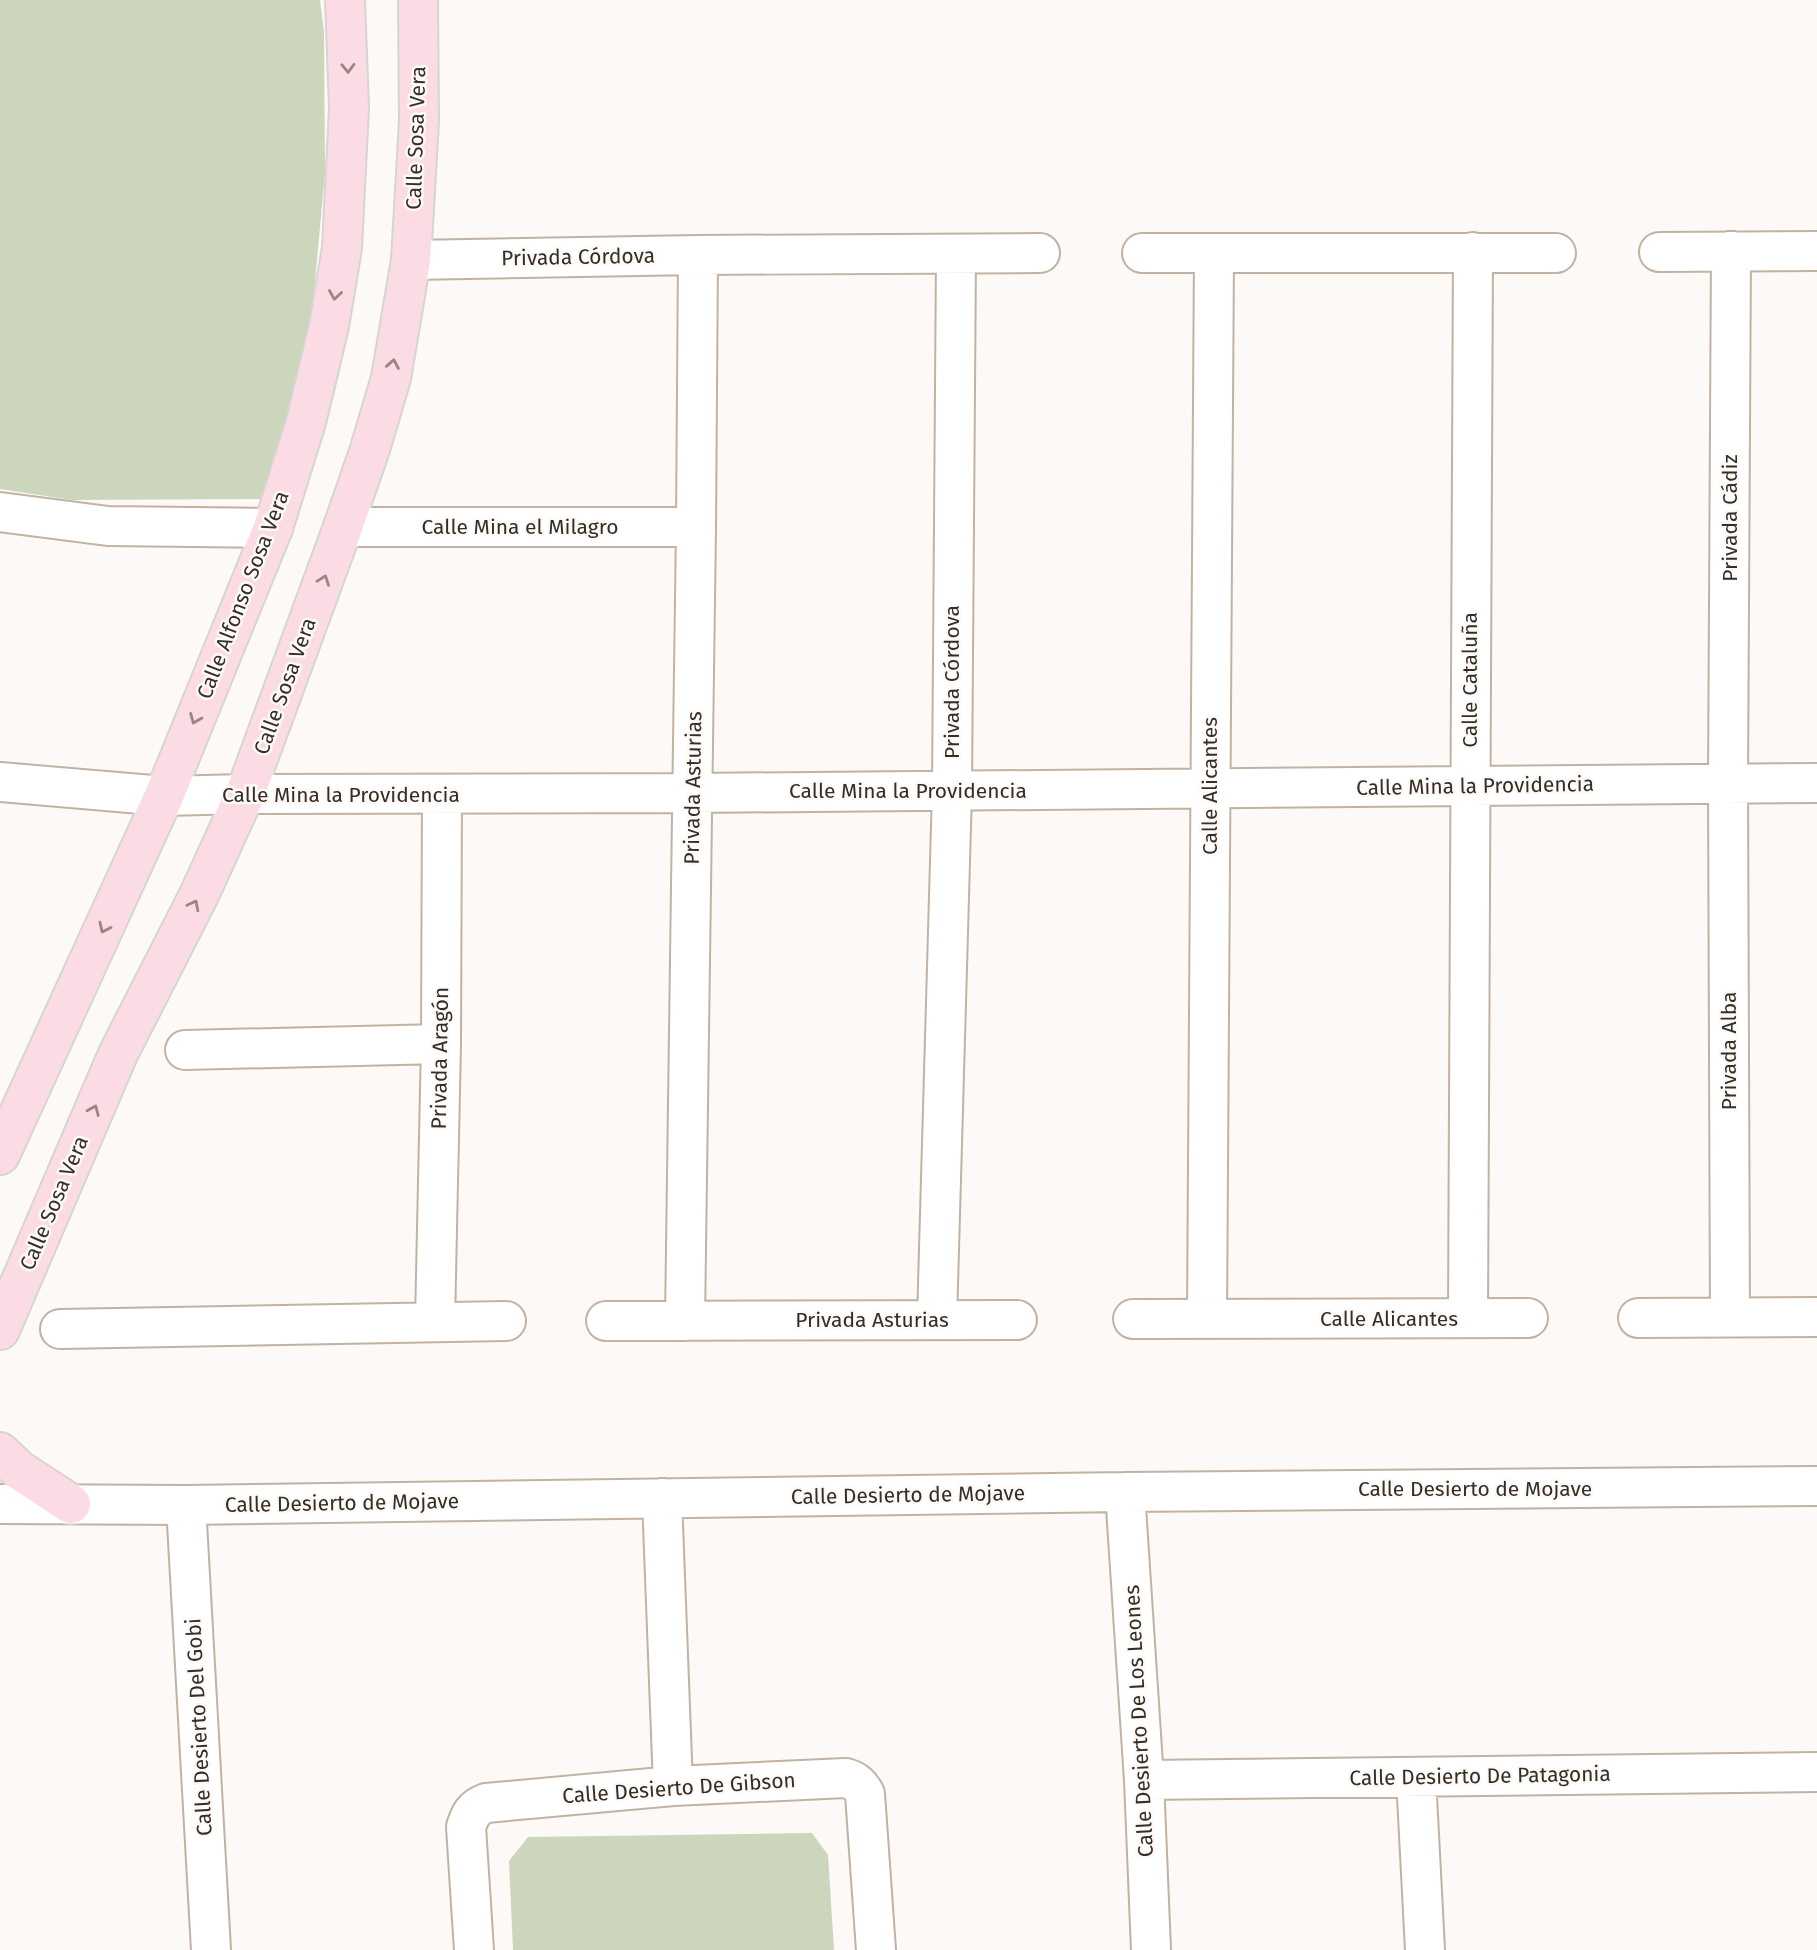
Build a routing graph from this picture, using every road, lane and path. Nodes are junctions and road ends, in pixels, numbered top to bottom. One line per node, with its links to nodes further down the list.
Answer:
1 (345, 0): 17 (main road, Calle Alfonso Sosa Vera, one-way to 17)
2 (418, 0): 13 (main road, Calle Sosa Vera)
3 (1731, 251): 4 (street); 6 (street); 20 (street, Privada Cádiz)
4 (1817, 251)
5 (1473, 252): 9 (street); 10 (street); 21 (street, Calle Cataluña)
6 (1659, 252)
7 (1040, 253): 11 (street, Privada Córdova)
8 (1142, 253): 9 (street)
9 (1214, 253): 22 (street, Calle Alicantes)
10 (1556, 253)
11 (956, 254): 12 (street, Privada Córdova); 23 (street, Privada Córdova)
12 (698, 255): 13 (street, Privada Córdova); 16 (street, Privada Asturias)
13 (411, 260): 15 (main road, Calle Sosa Vera, one-way to 13)
14 (0, 512): 17 (street)
15 (344, 527): 16 (street, Calle Mina el Milagro); 25 (main road, Calle Sosa Vera, one-way to 15)
16 (696, 527): 24 (street, Privada Asturias)
17 (273, 528): 27 (main road, Calle Alfonso Sosa Vera, one-way to 27)
18 (0, 782): 27 (street, Calle Mina la Providencia)
19 (1817, 783): 20 (street, Calle Mina la Providencia)
20 (1728, 784): 21 (street, Calle Mina la Providencia); 31 (street, Privada Alba)
21 (1470, 786): 22 (street, Calle Mina la Providencia); 33 (street, Calle Cataluña)
22 (1210, 789): 23 (street, Calle Mina la Providencia); 37 (street, Calle Alicantes)
23 (951, 791): 24 (street, Calle Mina la Providencia); 38 (street, Privada Córdova)
24 (693, 793): 26 (street, Calle Mina la Providencia); 42 (street, Privada Asturias)
25 (245, 794): 26 (street, Calle Mina la Providencia); 27 (street, Calle Mina la Providencia); 45 (main road, Calle Sosa Vera, one-way to 25)
26 (442, 795): 28 (street, Privada Aragón)
27 (164, 796): 30 (main road, Calle Alfonso Sosa Vera, one-way to 30)
28 (441, 1044): 29 (street); 43 (street, Privada Aragón)
29 (185, 1050)
30 (0, 1155)
31 (1730, 1317): 32 (street); 35 (street)
32 (1817, 1317)
33 (1468, 1318): 34 (street, Calle Alicantes); 37 (street, Calle Alicantes)
34 (1528, 1318)
35 (1639, 1318)
36 (1133, 1319): 37 (street, Calle Alicantes)
37 (1207, 1319)
38 (937, 1320): 39 (street, Privada Asturias); 42 (street, Privada Asturias)
39 (1017, 1320)
40 (506, 1321): 43 (street)
41 (606, 1321): 42 (street, Privada Asturias)
42 (685, 1321)
43 (435, 1322): 44 (street)
44 (60, 1329)
45 (0, 1330)
46 (0, 1452): 51 (main road)
47 (1817, 1486): 48 (street, Calle Desierto de Mojave)
48 (1125, 1492): 49 (street, Calle Desierto de Mojave); 55 (street, Calle Desierto De Los Leones)
49 (662, 1498): 52 (street, Calle Desierto de Mojave); 56 (street)
50 (0, 1504): 51 (street, Calle Desierto de Mojave)
51 (71, 1504): 52 (street, Calle Desierto de Mojave)
52 (186, 1505): 57 (street, Calle Desierto Del Gobi)
53 (1817, 1772): 54 (street, Calle Desierto De Patagonia)
54 (1416, 1777): 55 (street, Calle Desierto De Patagonia); 61 (street)
55 (1143, 1780): 60 (street, Calle Desierto De Los Leones)
56 (673, 1786): 58 (street, Calle Desierto De Gibson); 59 (street, Calle Desierto De Gibson)
57 (211, 1950)
58 (474, 1950)
59 (876, 1950)
60 (1151, 1950)
61 (1425, 1950)

